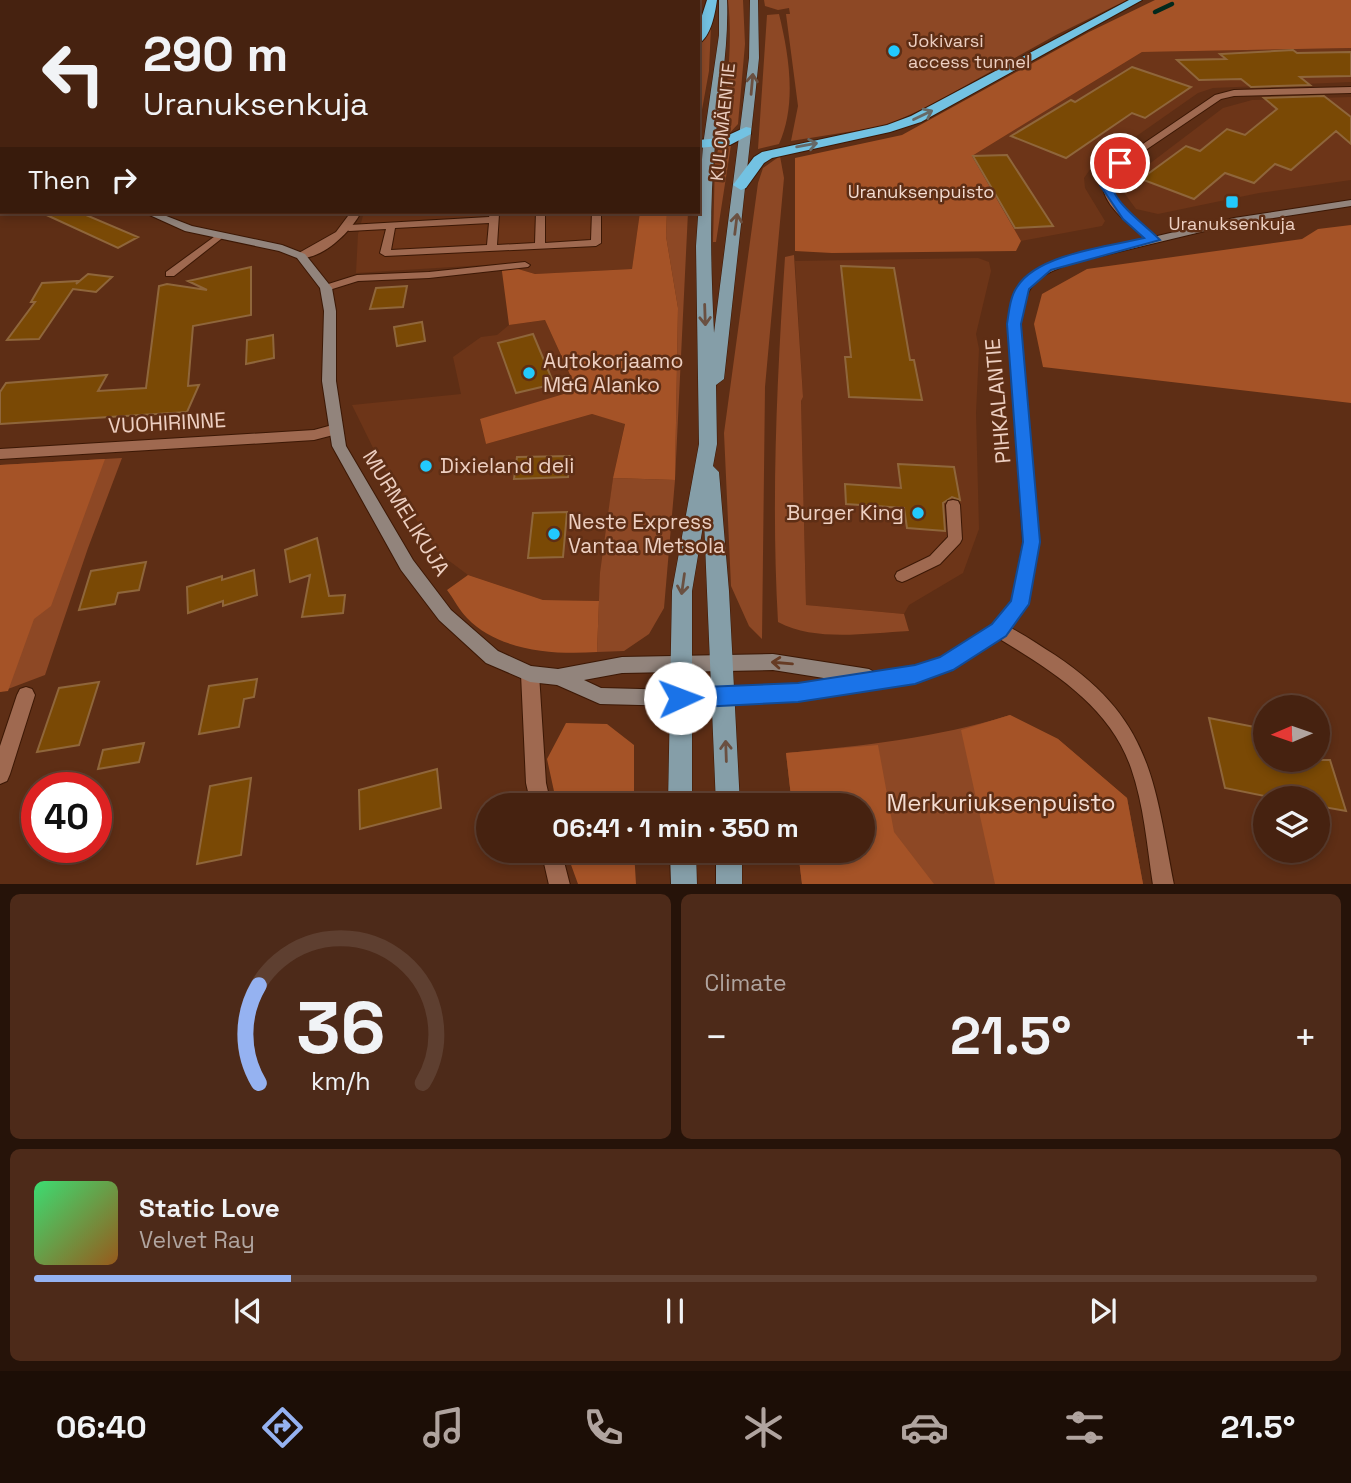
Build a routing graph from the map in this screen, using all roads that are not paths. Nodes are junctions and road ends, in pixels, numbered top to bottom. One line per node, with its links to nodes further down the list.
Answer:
1 (712, 0): 5 (highway)
2 (723, 0): 8 (main road, KULOMÄENTIE)
3 (754, 0): 7 (main road, KULOMÄENTIE, one-way to 3)
4 (1137, 0): 9 (highway, one-way to 4)
5 (700, 37)
6 (1351, 90): 19 (street)
7 (746, 131): 8 (highway); 9 (main road, KULOMÄENTIE)
8 (704, 145): 26 (main road, KULOMÄENTIE, one-way to 26)
9 (741, 185): 26 (main road, KULOMÄENTIE, one-way to 9)
10 (1351, 202): 19 (street, PIHKALANTIE)
11 (153, 214): 18 (street)
12 (355, 214): 17 (street)
13 (540, 214): 20 (lane)
14 (597, 214): 20 (lane)
15 (494, 216): 16 (lane); 21 (lane)
16 (391, 226): 17 (lane); 21 (lane)
17 (349, 228): 22 (street)
18 (218, 237): 22 (street); 24 (lane)
19 (1154, 240): 32 (street, PIHKALANTIE)
20 (540, 246): 21 (lane)
21 (492, 248)
22 (301, 256): 25 (street)
23 (524, 265): 25 (lane)
24 (170, 274)
25 (326, 288): 27 (street, MURMELIKUJA)
26 (709, 416): 28 (main road, KULOMÄENTIE)
27 (336, 429): 29 (street, VUOHIRINNE); 35 (street, MURMELIKUJA)
28 (708, 444): 33 (main road, KULOMÄENTIE, one-way to 33); 34 (main road, KULOMÄENTIE)
29 (0, 454)
30 (953, 505): 31 (lane)
31 (902, 576)
32 (999, 630): 37 (street, PIHKALANTIE); 51 (street)
33 (681, 663): 34 (street, MURMELIKUJA); 36 (street, MURMELIKUJA); 40 (main road, KULOMÄENTIE)
34 (722, 663): 37 (street, PIHKALANTIE, one-way to 34); 39 (main road, KULOMÄENTIE)
35 (530, 674): 36 (street, MURMELIKUJA); 42 (street)
36 (558, 677): 40 (street, MURMELIKUJA)
37 (879, 679): 39 (street, PIHKALANTIE)
38 (26, 695): 41 (street)
39 (724, 697): 40 (street, PIHKALANTIE); 44 (main road, KULOMÄENTIE, one-way to 39)
40 (680, 698): 43 (main road, KULOMÄENTIE)
41 (0, 774)
42 (538, 793)
43 (680, 793)
44 (728, 793)
45 (554, 863): 48 (street)
46 (683, 863): 49 (main road)
47 (729, 863): 50 (main road)
48 (560, 884)
49 (684, 884)
50 (729, 884)
51 (1164, 884)

